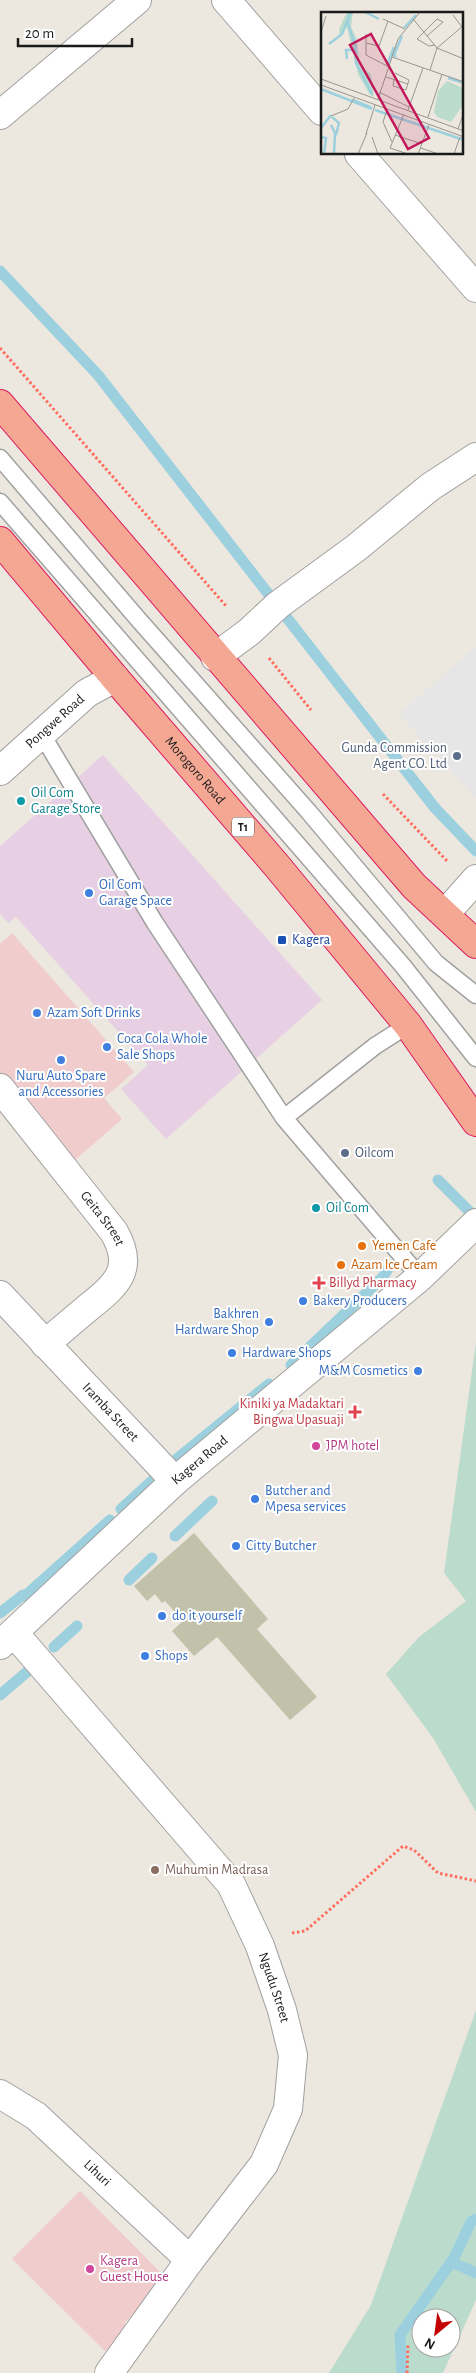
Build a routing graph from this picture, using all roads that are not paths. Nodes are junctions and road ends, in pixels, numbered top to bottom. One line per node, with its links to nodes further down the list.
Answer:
1 (136, 0): 4 (street)
2 (226, 0): 3 (street)
3 (321, 110)
4 (0, 115)
5 (360, 155): 6 (street)
6 (476, 288)
7 (0, 404): 12 (highway)
8 (0, 458): 19 (lane)
9 (476, 458): 12 (street)
10 (0, 502): 21 (lane)
11 (0, 541): 13 (highway, Morogoro Road / T1)
12 (215, 657): 17 (highway)
13 (115, 678): 14 (street, Pongwe Road); 20 (highway, Morogoro Road / T1)
14 (41, 733): 15 (street, Pongwe Road); 23 (lane)
15 (0, 772)
16 (476, 879): 17 (street)
17 (445, 914): 18 (highway)
18 (476, 944)
19 (476, 995)
20 (408, 1025): 23 (lane); 24 (highway, Morogoro Road / T1)
21 (476, 1058)
22 (0, 1088): 28 (street, Geita Street)
23 (284, 1118): 26 (lane)
24 (476, 1122)
25 (476, 1223): 26 (street, Kagera Road)
26 (420, 1277): 29 (street, Kagera Road)
27 (0, 1295): 28 (street, Iramba Street)
28 (45, 1344): 29 (street, Iramba Street)
29 (175, 1481): 30 (street, Kagera Road)
30 (7, 1639): 32 (street, Ngudu Street)
31 (0, 2094): 32 (street, Lihuri)
32 (190, 2260): 33 (street, Ngudu Street)
33 (109, 2373)

